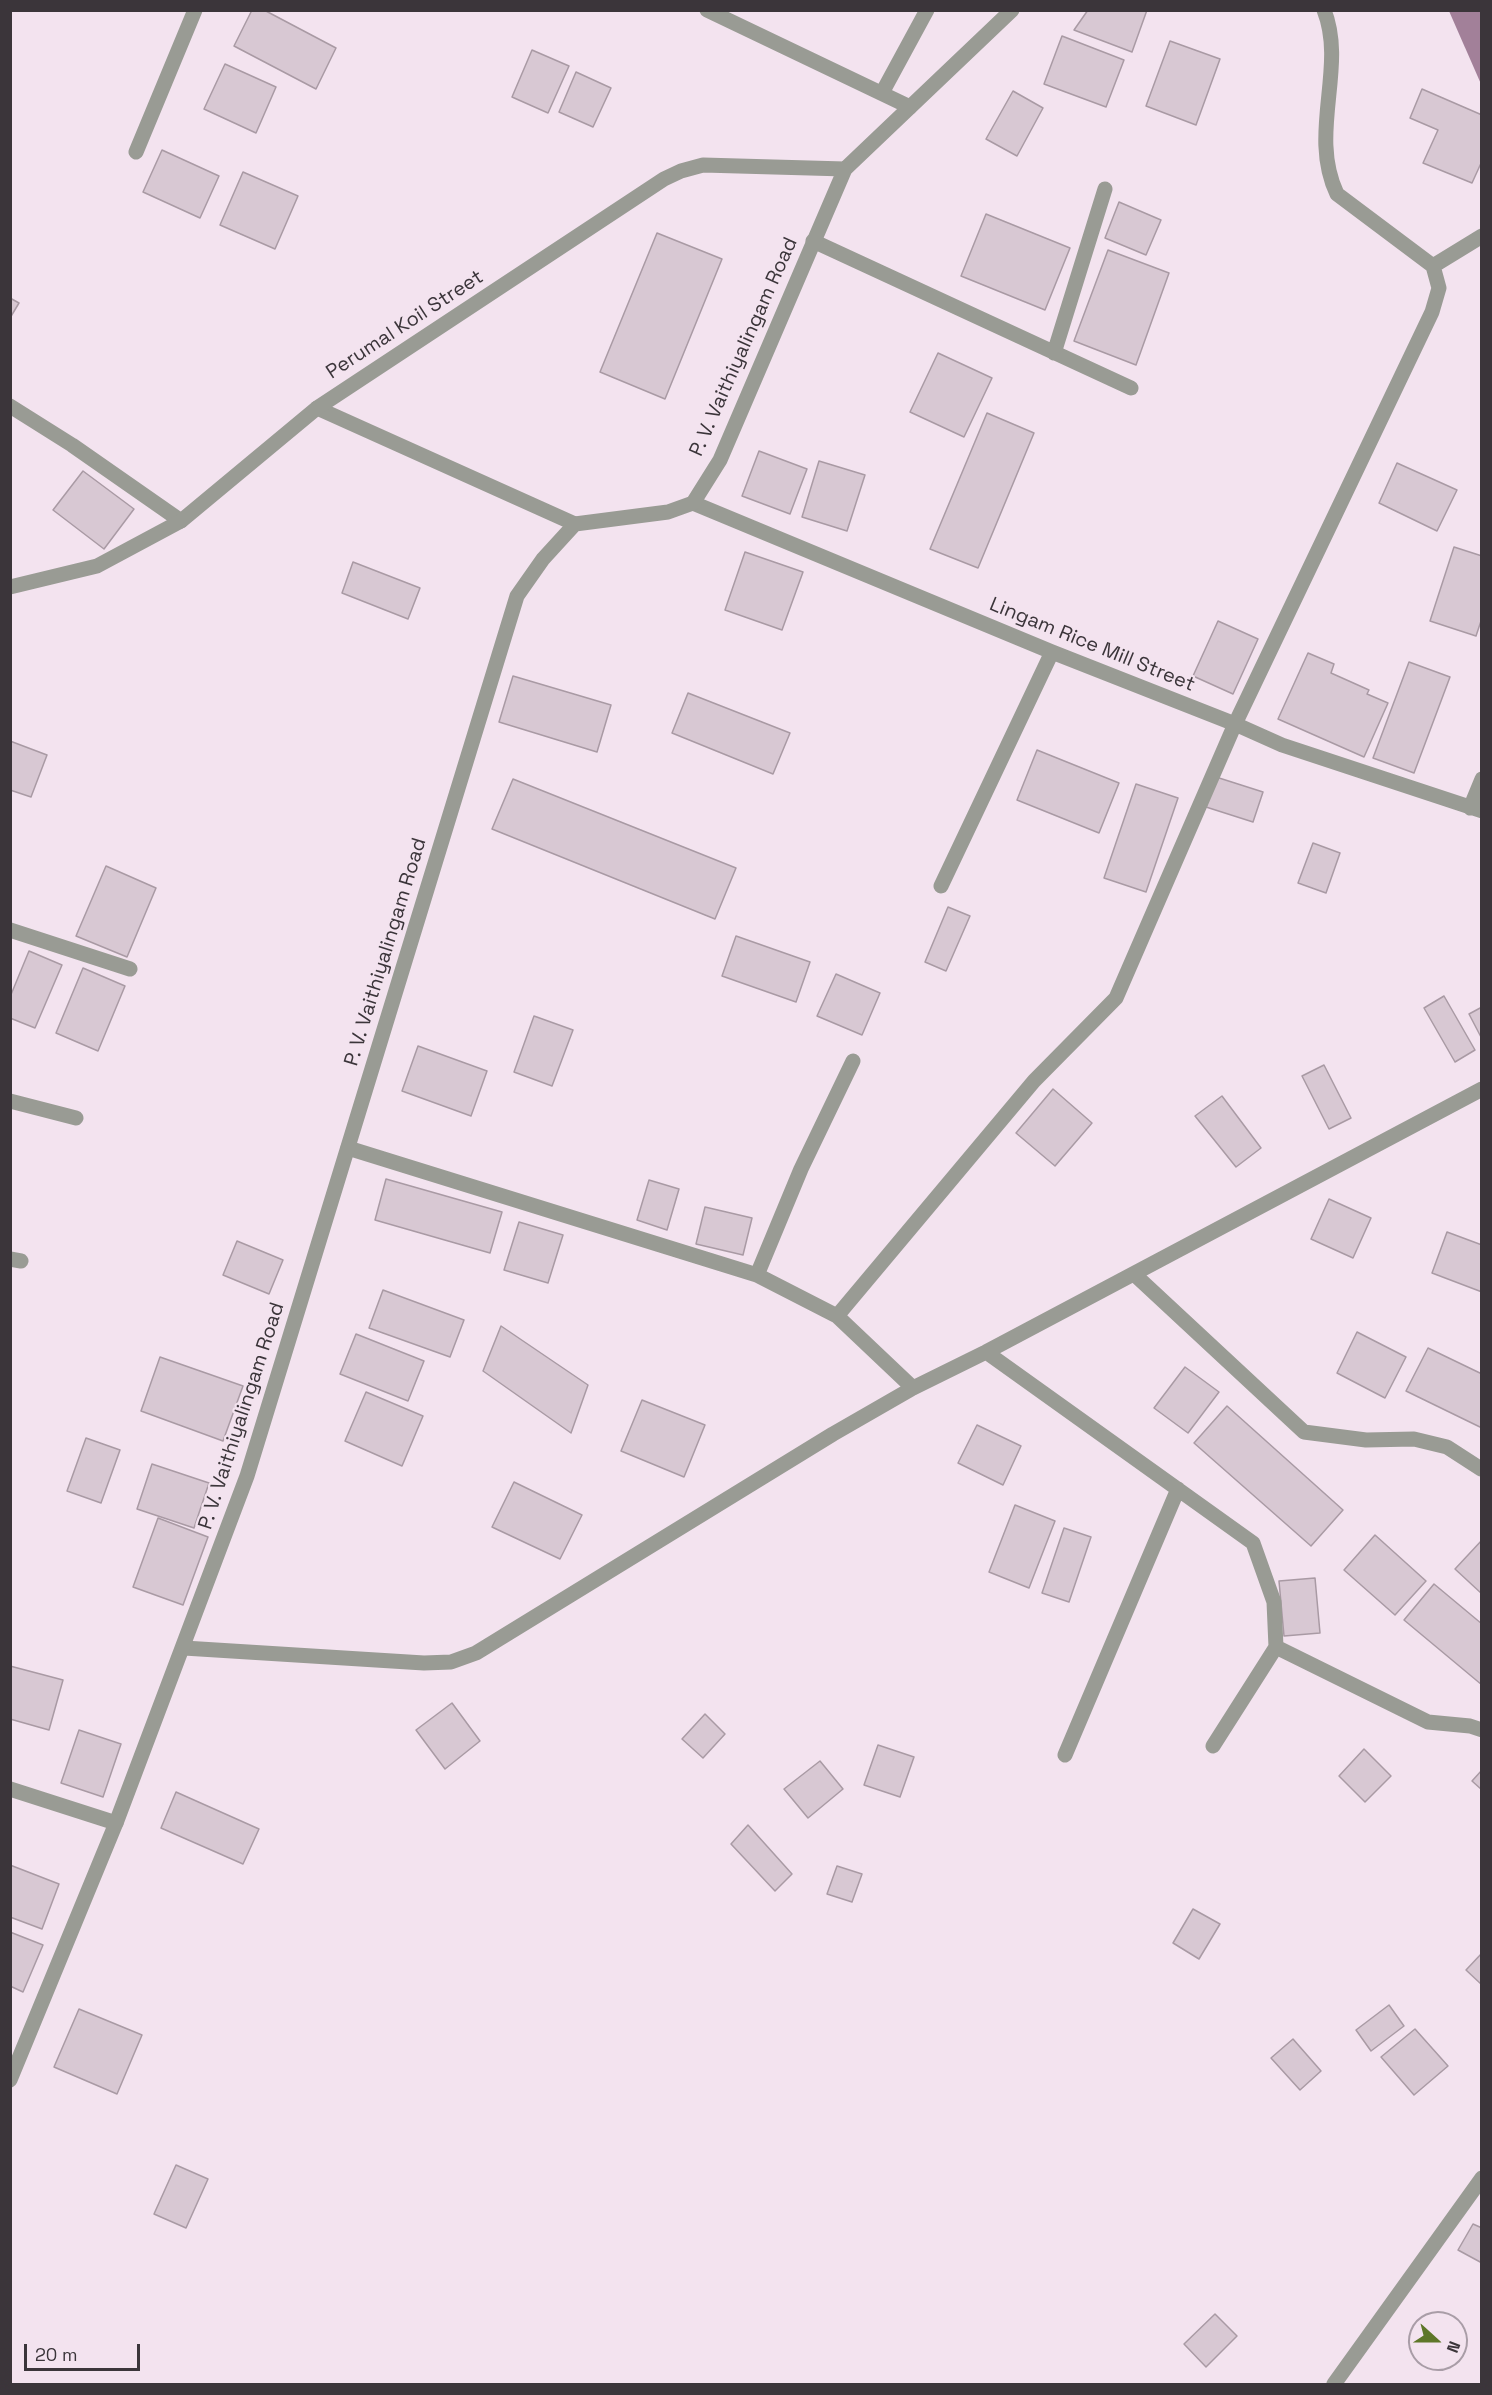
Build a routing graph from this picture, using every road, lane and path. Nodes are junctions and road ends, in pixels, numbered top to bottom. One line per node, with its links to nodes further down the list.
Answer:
1 (195, 10): 8 (street)
2 (707, 10): 6 (street)
3 (927, 10): 6 (street)
4 (1012, 10): 7 (street, P. V. Vaithiyalingam Road)
5 (1324, 10): 13 (street)
6 (882, 93): 7 (street)
7 (910, 107): 9 (street, P. V. Vaithiyalingam Road)
8 (136, 152)
9 (845, 169): 12 (street, P. V. Vaithiyalingam Road); 17 (street, Perumal Koil Street)
10 (1106, 189): 14 (street)
11 (1482, 236): 13 (street)
12 (813, 242): 14 (street); 18 (street, P. V. Vaithiyalingam Road)
13 (1433, 267): 23 (street)
14 (1054, 353): 15 (street)
15 (1131, 388)
16 (10, 406): 19 (street)
17 (317, 408): 19 (street, Perumal Koil Street); 20 (street)
18 (693, 503): 20 (street); 22 (street, Lingam Rice Mill Street)
19 (181, 521): 21 (street, Perumal Koil Street)
20 (575, 524): 33 (street, P. V. Vaithiyalingam Road)
21 (10, 587)
22 (1052, 652): 23 (street, Lingam Rice Mill Street); 26 (street)
23 (1235, 724): 25 (street, Lingam Rice Mill Street); 36 (street)
24 (1482, 779): 25 (street)
25 (1476, 810)
26 (941, 886)
27 (10, 930): 28 (street)
28 (130, 969)
29 (853, 1061): 35 (street)
30 (1482, 1089): 34 (street)
31 (10, 1101): 32 (street)
32 (76, 1118)
33 (348, 1148): 35 (street); 42 (street, P. V. Vaithiyalingam Road)
34 (1134, 1274): 37 (street); 39 (street)
35 (757, 1275): 36 (street)
36 (837, 1316): 38 (street)
37 (986, 1352): 38 (street); 40 (street)
38 (913, 1388): 42 (street)
39 (1481, 1469)
40 (1178, 1489): 41 (street); 45 (street)
41 (1276, 1647): 43 (street); 44 (street)
42 (184, 1648): 47 (street, P. V. Vaithiyalingam Road)
43 (1482, 1730)
44 (1213, 1746)
45 (1065, 1755)
46 (10, 1789): 47 (street)
47 (117, 1823): 48 (street, P. V. Vaithiyalingam Road)
48 (10, 2080)
49 (1482, 2178): 50 (street)
50 (1334, 2385)

